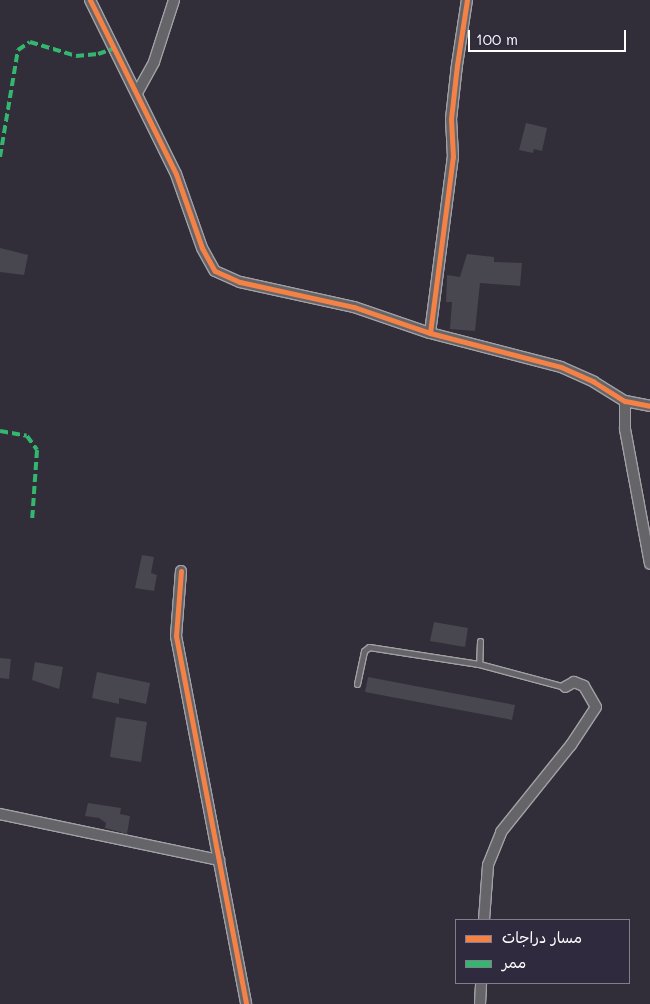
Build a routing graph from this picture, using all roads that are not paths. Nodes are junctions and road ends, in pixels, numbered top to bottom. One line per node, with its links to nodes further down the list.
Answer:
1 (90, 0): 4 (street)
2 (174, 0): 4 (street)
3 (467, 0): 5 (street)
4 (137, 93): 5 (street)
5 (430, 333): 6 (street)
6 (625, 401): 7 (street); 8 (street)
7 (650, 406)
8 (650, 564)
9 (182, 571): 15 (street)
10 (480, 641): 11 (lane)
11 (480, 664): 12 (lane); 13 (lane)
12 (357, 684)
13 (565, 687): 16 (street)
14 (0, 814): 15 (street)
15 (219, 860): 18 (street)
16 (484, 919)
17 (481, 984): 19 (street)
18 (246, 1004)
19 (480, 1004)

